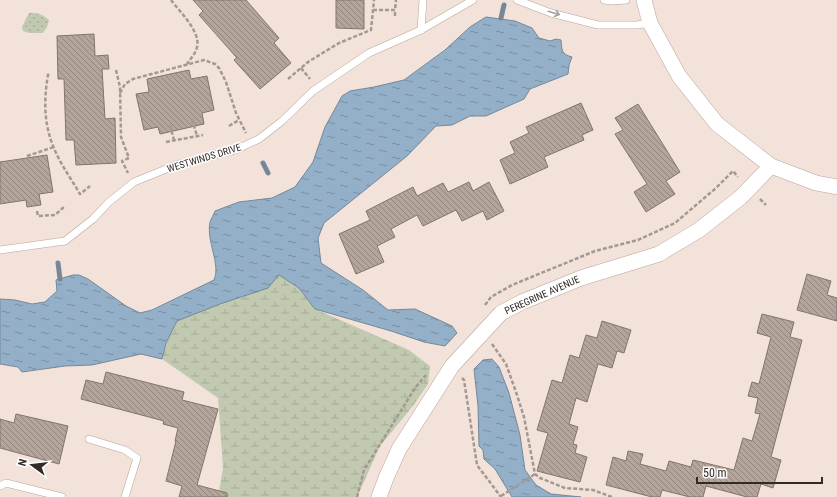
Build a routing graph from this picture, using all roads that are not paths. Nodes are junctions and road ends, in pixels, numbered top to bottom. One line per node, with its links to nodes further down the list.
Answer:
1 (423, 0): 8 (lane)
2 (473, 0): 8 (lane, WESTWINDS DRIVE)
3 (517, 0): 7 (lane, one-way to 7)
4 (604, 0): 5 (lane)
5 (626, 0)
6 (644, 0): 7 (street)
7 (650, 23): 9 (street)
8 (421, 30): 11 (lane, WESTWINDS DRIVE)
9 (771, 166): 10 (street); 16 (street, PEREGRINE AVENUE)
10 (837, 187)
11 (0, 250)
12 (89, 439): 15 (lane)
13 (0, 486): 14 (lane)
14 (62, 497)
15 (125, 497)
16 (380, 497)

